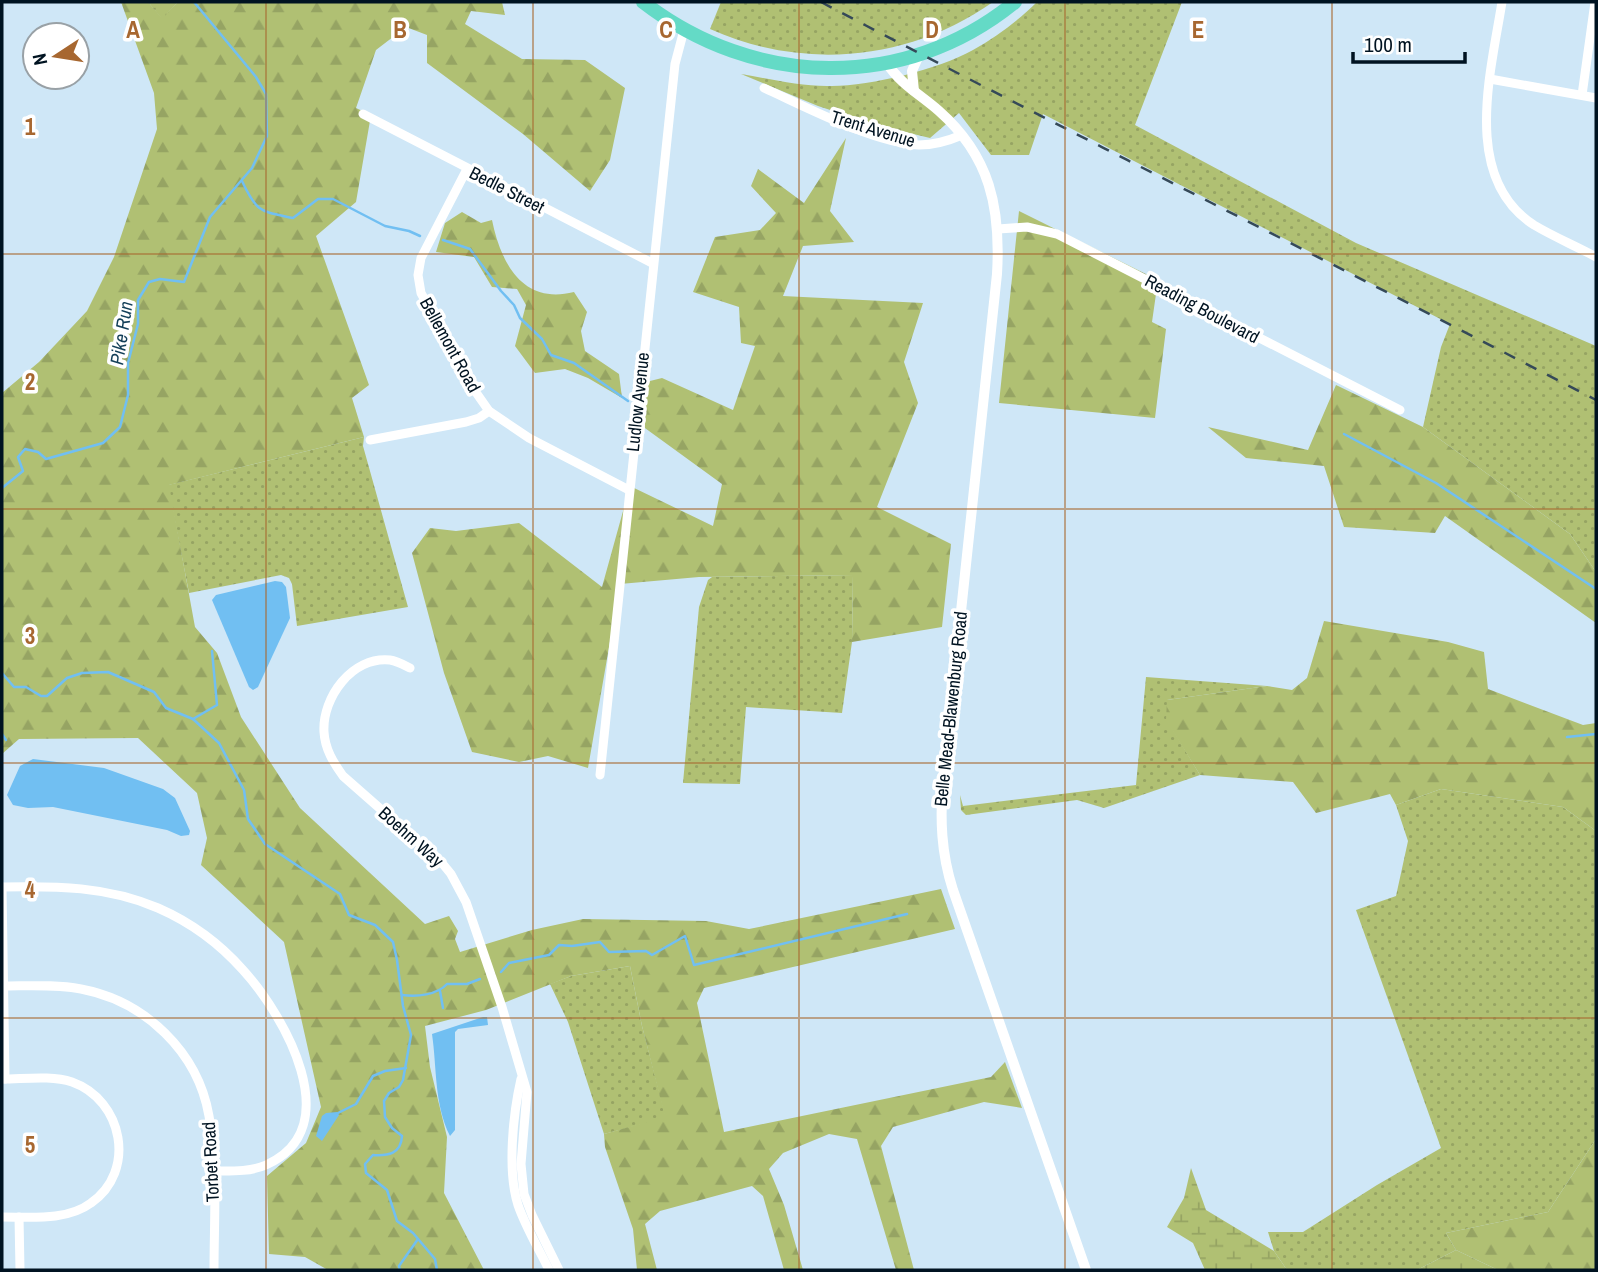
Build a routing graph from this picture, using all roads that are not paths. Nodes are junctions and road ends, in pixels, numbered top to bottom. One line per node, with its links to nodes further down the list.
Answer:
1 (643, 2): 5 (highway)
2 (1015, 2): 6 (highway)
3 (1502, 2): 8 (street)
4 (1595, 2): 11 (street)
5 (684, 30): 7 (highway); 18 (street, Ludlow Avenue)
6 (919, 55): 7 (highway); 10 (street)
7 (887, 63): 10 (street)
8 (1490, 79): 11 (street); 17 (street)
9 (764, 88): 14 (street, Trent Avenue)
10 (914, 91): 14 (street)
11 (1582, 95): 12 (street)
12 (1596, 98)
13 (363, 114): 15 (street, Bedle Street)
14 (962, 135): 16 (street, Belle Mead-Blawenburg Road)
15 (467, 169): 18 (street, Bedle Street); 20 (street, Bellemont Road)
16 (999, 229): 19 (street, Reading Boulevard); 36 (street, Belle Mead-Blawenburg Road)
17 (1596, 257)
18 (652, 263): 22 (street, Ludlow Avenue)
19 (1400, 410)
20 (489, 411): 21 (street); 22 (street, Bellemont Road)
21 (370, 440)
22 (629, 490): 24 (street, Ludlow Avenue)
23 (410, 668): 29 (street, Boehm Way)
24 (600, 775)
25 (2, 887): 26 (street); 28 (street)
26 (3, 986): 27 (street); 28 (street, Torbet Road)
27 (3, 1079): 31 (street)
28 (214, 1171): 33 (street, Torbet Road)
29 (525, 1210): 34 (street, Boehm Way); 35 (street, Boehm Way)
30 (2, 1217): 31 (street)
31 (19, 1217): 32 (street)
32 (20, 1270)
33 (214, 1270)
34 (549, 1270)
35 (559, 1270)
36 (1086, 1270)

